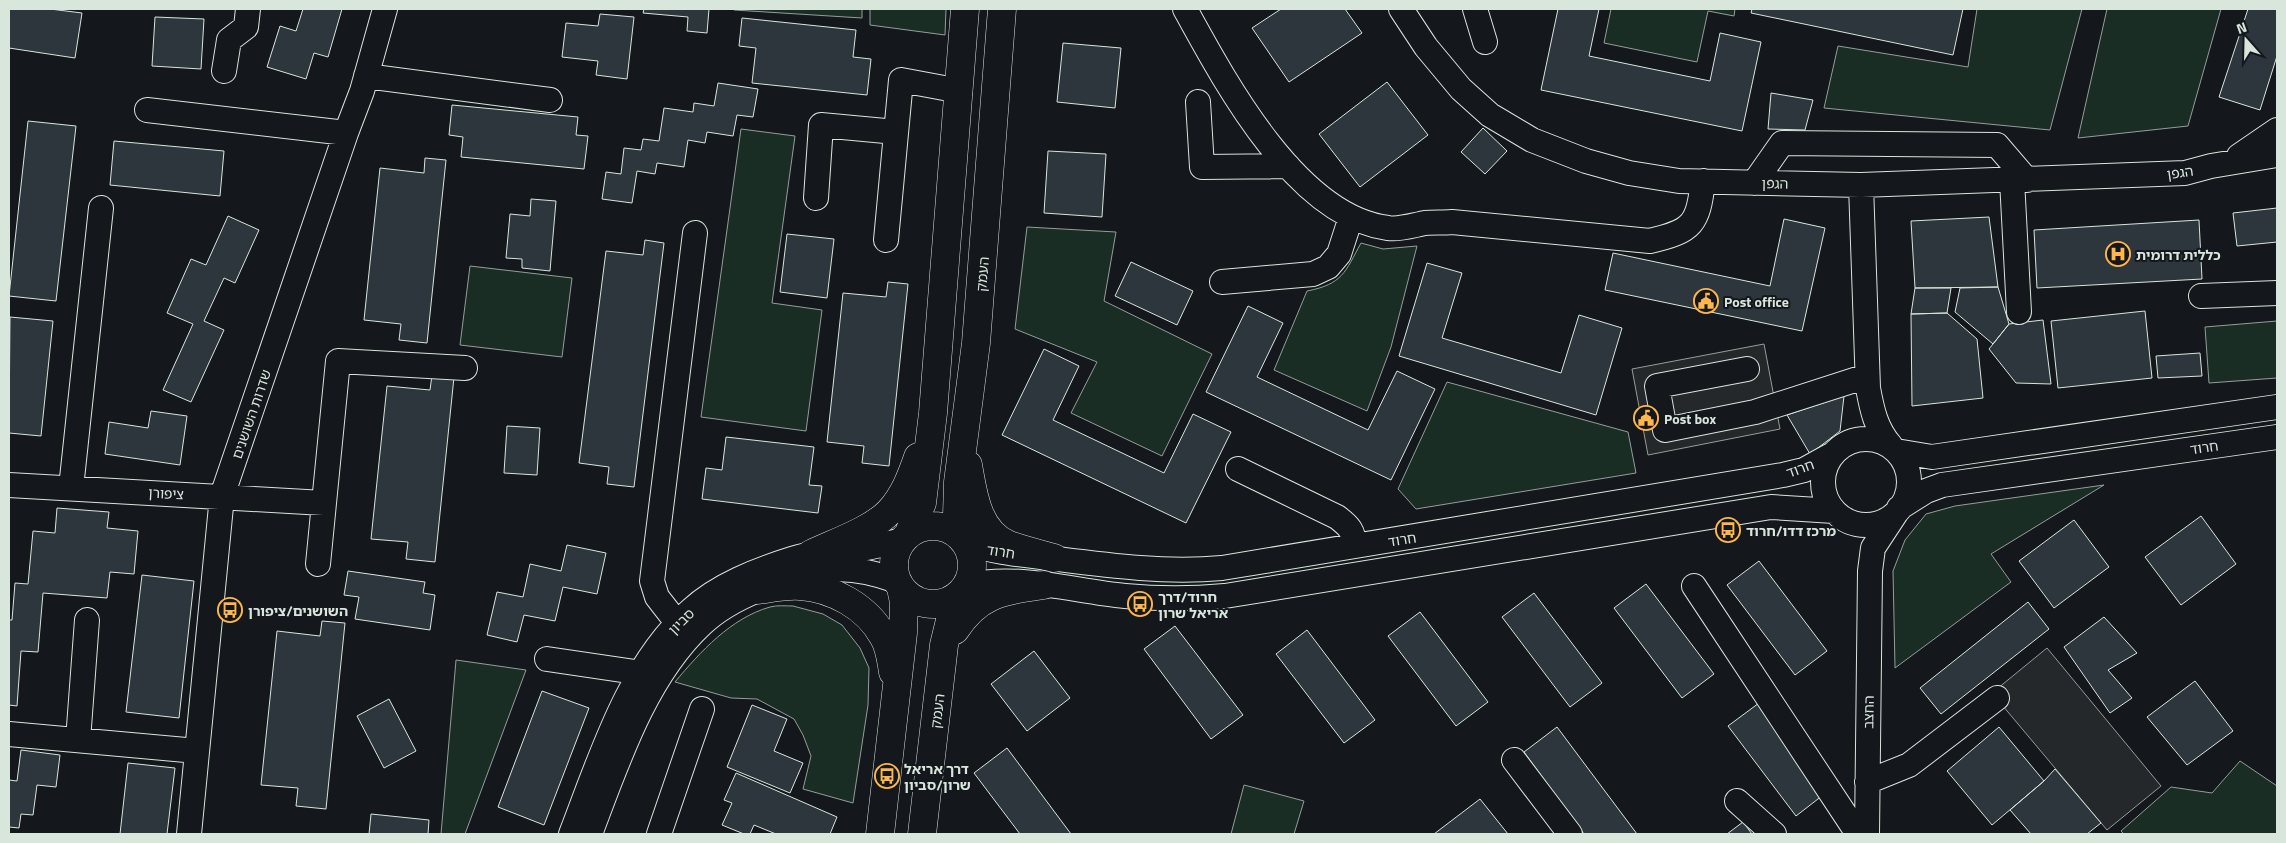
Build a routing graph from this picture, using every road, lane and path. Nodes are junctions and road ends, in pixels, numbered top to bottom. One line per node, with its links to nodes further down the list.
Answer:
1 (248, 9): 9 (street)
2 (385, 9): 10 (street, שדרות השושנים)
3 (965, 9): 11 (main road)
4 (1002, 9): 40 (main road, העמק)
5 (1185, 9): 19 (street)
6 (1401, 9): 22 (street, הגפן)
7 (1475, 9): 8 (street)
8 (1485, 42)
9 (224, 71)
10 (366, 76): 12 (street); 17 (street, שדרות השושנים)
11 (960, 92): 16 (street); 38 (main road)
12 (550, 100)
13 (1198, 102): 19 (street)
14 (147, 110): 17 (street)
15 (2277, 130): 20 (street, הגפן)
16 (896, 132): 25 (street); 29 (street)
17 (346, 133): 46 (street, שדרות השושנים)
18 (2277, 155): 20 (street, הגפן)
19 (1288, 166): 27 (street)
20 (2212, 166): 21 (street, הגפן)
21 (2019, 180): 23 (street); 24 (street, הגפן); 33 (street)
22 (1702, 181): 23 (street, הגפן); 27 (street)
23 (1754, 182): 24 (street, הגפן)
24 (1861, 185): 36 (street)
25 (816, 198)
26 (101, 208): 45 (street)
27 (1351, 217): 30 (street)
28 (695, 233): 63 (street)
29 (886, 240)
30 (1222, 282)
31 (2277, 293): 32 (street)
32 (2201, 296)
33 (2018, 312)
34 (465, 368): 47 (street)
35 (1747, 369): 36 (street)
36 (1868, 382): 41 (street); 42 (street)
37 (2273, 406): 41 (street)
38 (933, 413): 50 (main road); 53 (main road)
39 (2277, 437): 48 (street, חרוד)
40 (964, 443): 51 (main road, העמק); 54 (main road)
41 (1893, 449): 42 (street); 48 (street)
42 (1838, 450): 49 (street); 52 (street, חרוד)
43 (1238, 468): 52 (street)
44 (9, 485): 45 (street, ציפורן)
45 (71, 488): 46 (street, ציפורן)
46 (222, 496): 47 (street, ציפורן); 72 (street, שדרות השושנים)
47 (324, 503): 55 (street)
48 (1898, 510): 49 (street); 61 (street, החצב)
49 (1839, 515): 57 (street, חרוד); 61 (street, החצב)
50 (906, 537): 51 (main road); 53 (street, סביון); 56 (main road)
51 (964, 540): 54 (street, חרוד); 59 (main road)
52 (1354, 546): 54 (street, חרוד)
53 (811, 554): 63 (street, סביון)
54 (1054, 558)
55 (318, 564)
56 (899, 585): 59 (main road); 60 (street, סביון); 67 (main road)
57 (1044, 585): 59 (street, חרוד); 64 (main road)
58 (1694, 586): 84 (street)
59 (966, 588): 64 (main road, העמק)
60 (758, 590): 67 (main road); 78 (street, סביון)
61 (1869, 591): 74 (street, החצב)
62 (87, 620): 71 (street)
63 (678, 624): 66 (street, סביון)
64 (944, 645): 81 (main road, העמק)
65 (547, 659): 66 (street)
66 (642, 673): 77 (street, סביון)
67 (897, 692): 80 (main road)
68 (1997, 698): 74 (street)
69 (702, 709): 79 (street)
70 (9, 734): 71 (street)
71 (78, 740): 72 (street)
72 (197, 751): 76 (street, שדרות השושנים)
73 (1514, 760): 82 (street)
74 (1867, 782): 85 (street, החצב)
75 (1737, 800): 83 (street)
76 (189, 834)
77 (571, 834)
78 (590, 834)
79 (659, 834)
80 (880, 834)
81 (922, 834)
82 (1570, 834)
83 (1774, 834)
84 (1858, 834)
85 (1867, 834)

